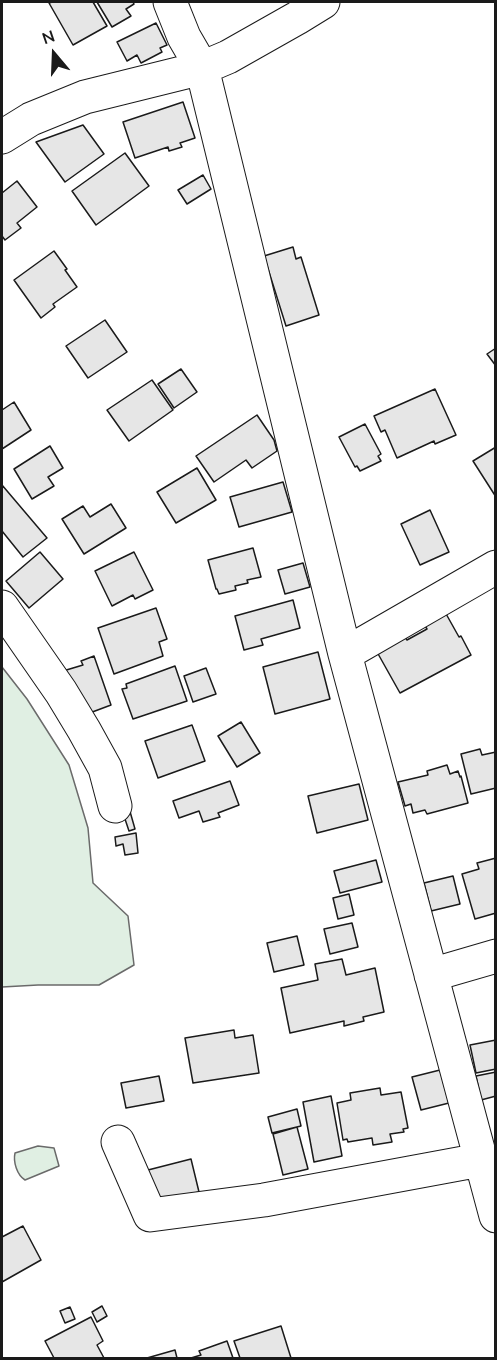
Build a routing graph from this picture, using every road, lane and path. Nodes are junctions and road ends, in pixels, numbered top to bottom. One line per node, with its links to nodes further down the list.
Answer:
1 (170, 2): 3 (street)
2 (322, 2): 3 (street)
3 (202, 68): 4 (street); 7 (street)
4 (2, 137)
5 (495, 567): 7 (street)
6 (2, 607): 8 (street)
7 (345, 654): 10 (street)
8 (115, 806)
9 (495, 956): 10 (street)
10 (430, 975): 12 (street)
11 (118, 1142): 12 (street)
12 (486, 1168): 13 (street)
13 (495, 1216)

